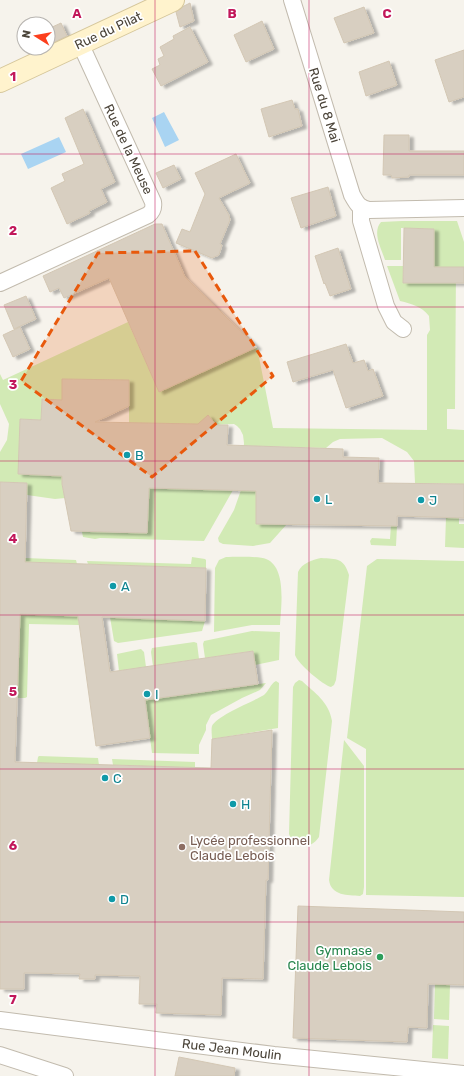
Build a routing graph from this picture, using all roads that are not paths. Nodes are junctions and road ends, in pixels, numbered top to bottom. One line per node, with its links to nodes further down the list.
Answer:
1 (174, 0): 3 (main road, Rue du Pilat)
2 (292, 0): 6 (street, Rue du 8 Mai)
3 (80, 43): 4 (main road, Rue du Pilat); 7 (street, Rue de la Meuse)
4 (0, 81)
5 (464, 208): 6 (street)
6 (361, 209): 8 (street, Rue du 8 Mai)
7 (0, 283)
8 (403, 329)
9 (0, 1020): 11 (street, Rue Jean Moulin)
10 (0, 1055): 12 (street)
11 (464, 1074)
12 (65, 1076)

